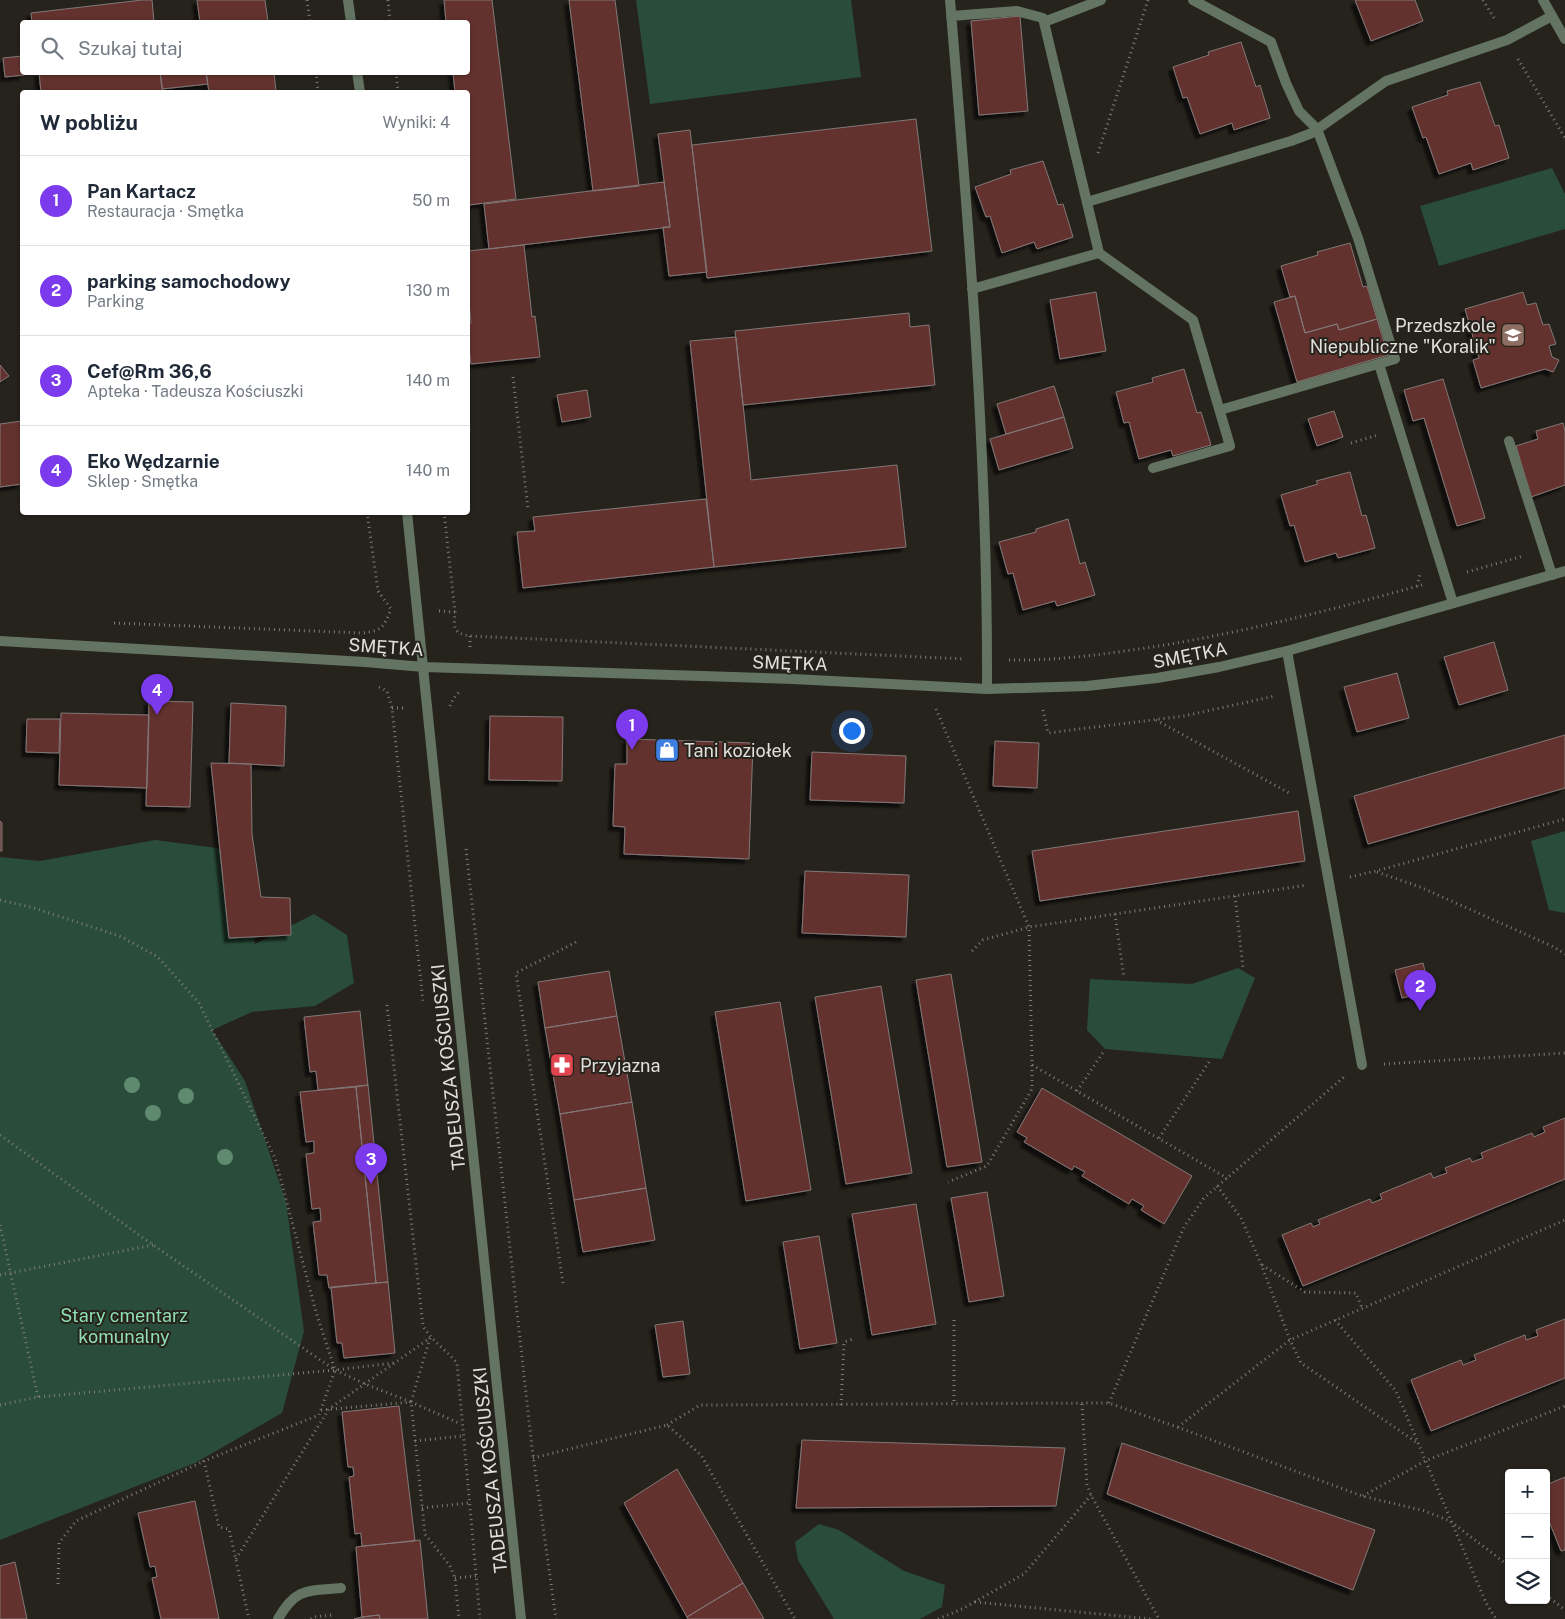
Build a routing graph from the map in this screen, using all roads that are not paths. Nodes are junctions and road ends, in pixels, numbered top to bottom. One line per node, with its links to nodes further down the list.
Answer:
1 (348, 0): 8 (street)
2 (950, 0): 6 (street)
3 (1102, 0): 9 (street)
4 (1194, 0): 13 (street)
5 (1543, 0): 7 (street)
6 (952, 16): 9 (street); 16 (street)
7 (1552, 16): 10 (street); 13 (street)
8 (351, 20)
9 (1044, 22): 14 (street)
10 (1565, 39)
11 (357, 75): 12 (street)
12 (360, 90)
13 (1318, 129): 14 (street); 17 (street)
14 (1087, 202): 15 (street)
15 (1099, 253): 16 (street); 18 (street)
16 (972, 289): 28 (street)
17 (1379, 364): 18 (street); 24 (street)
18 (1220, 410): 20 (street)
19 (1509, 441): 23 (street)
20 (1152, 468)
21 (407, 515): 27 (street, TADEUSZA KOŚCIUSZKI)
22 (1565, 571): 23 (street, SMĘTKA)
23 (1552, 575): 24 (street, SMĘTKA)
24 (1453, 603): 26 (street, SMĘTKA)
25 (0, 640): 27 (street, SMĘTKA)
26 (1287, 651): 28 (street, SMĘTKA); 29 (street)
27 (424, 667): 28 (street, SMĘTKA); 32 (street, TADEUSZA KOŚCIUSZKI)
28 (987, 689)
29 (1362, 1065)
30 (341, 1588): 31 (street)
31 (278, 1619)
32 (521, 1619)

